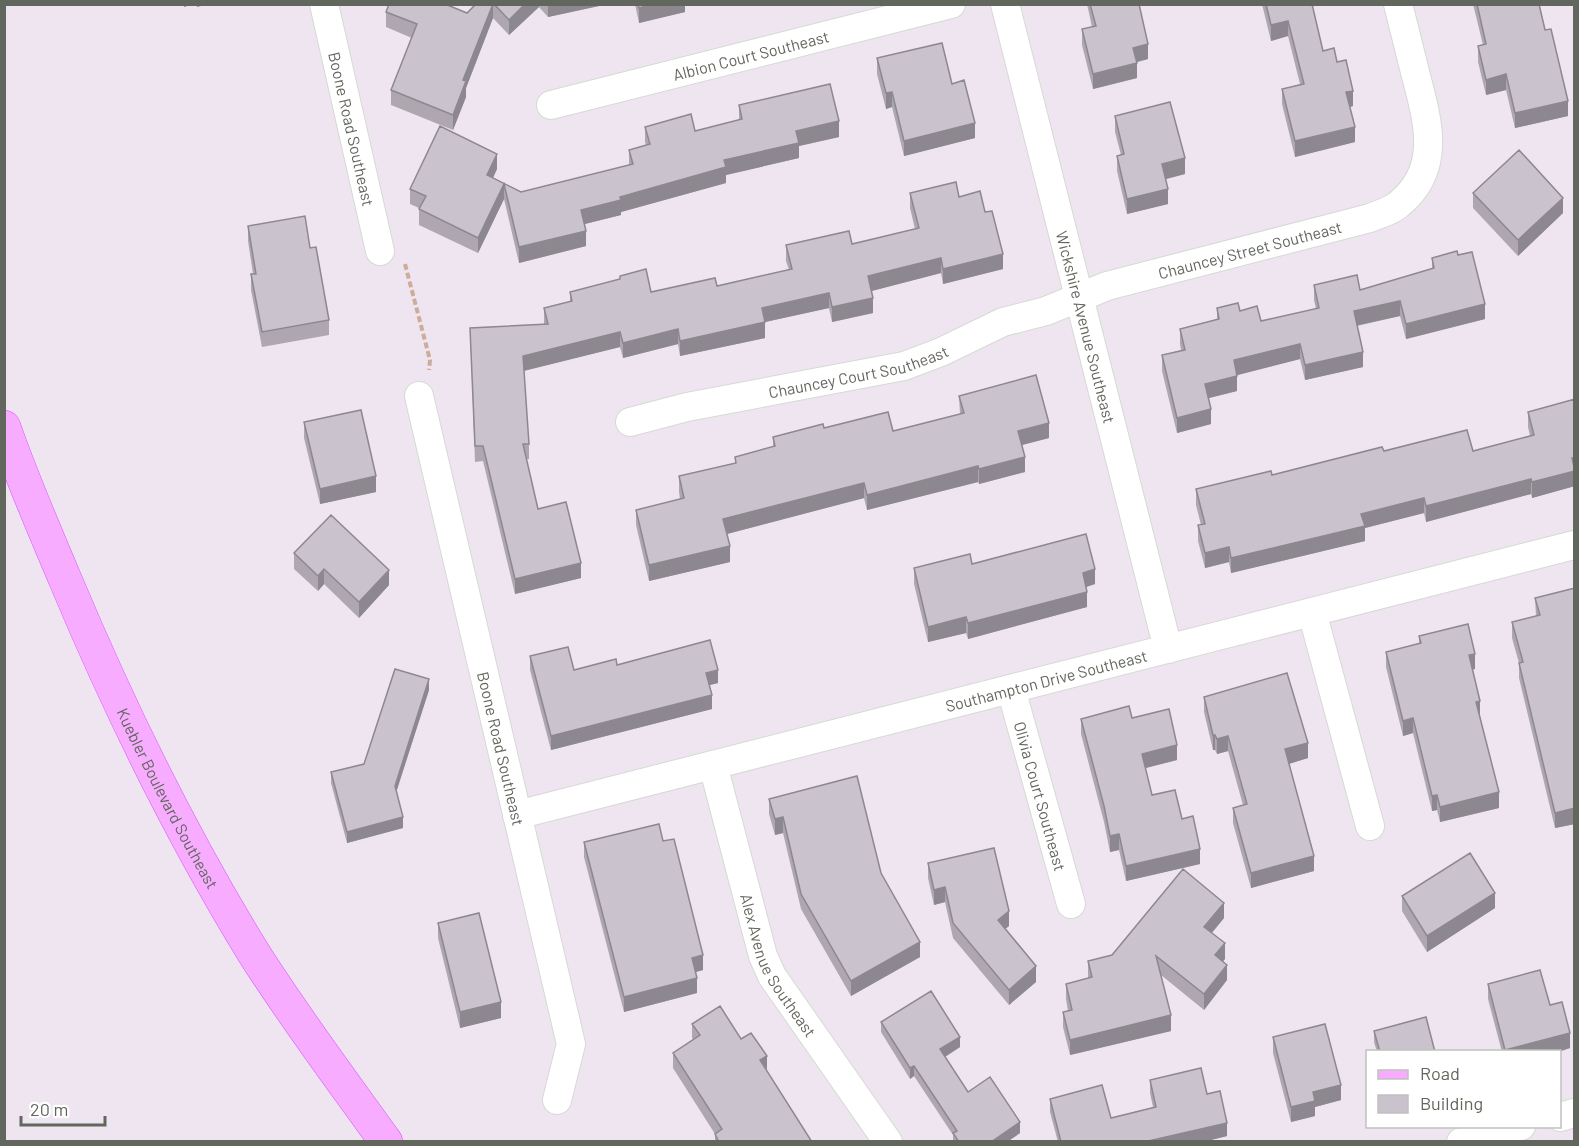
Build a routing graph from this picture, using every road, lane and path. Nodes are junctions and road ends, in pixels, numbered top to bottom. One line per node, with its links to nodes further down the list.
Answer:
1 (324, 4): 6 (street, Boone Road Southeast)
2 (951, 4): 5 (street, Albion Court Southeast)
3 (1005, 4): 7 (street, Wickshire Avenue Southeast)
4 (1398, 4): 7 (street, Chauncey Street Southeast)
5 (551, 105)
6 (380, 251): 8 (path)
7 (1080, 297): 9 (street, Chauncey Court Southeast); 13 (street, Wickshire Avenue Southeast)
8 (419, 396): 16 (street, Boone Road Southeast)
9 (630, 422)
10 (4, 427): 21 (main road, Kuebler Boulevard Southeast)
11 (1575, 545): 12 (street, Southampton Drive Southeast)
12 (1312, 612): 13 (street, Southampton Drive Southeast); 17 (street)
13 (1168, 649): 14 (street, Southampton Drive Southeast)
14 (1011, 689): 15 (street, Southampton Drive Southeast); 18 (street, Olivia Court Southeast)
15 (712, 765): 16 (street, Southampton Drive Southeast); 22 (street, Alex Avenue Southeast)
16 (517, 815): 19 (street, Boone Road Southeast)
17 (1370, 826)
18 (1071, 904)
19 (557, 1100)
20 (1514, 1128): 23 (street)
21 (386, 1142)
22 (888, 1142)
23 (1461, 1142)

